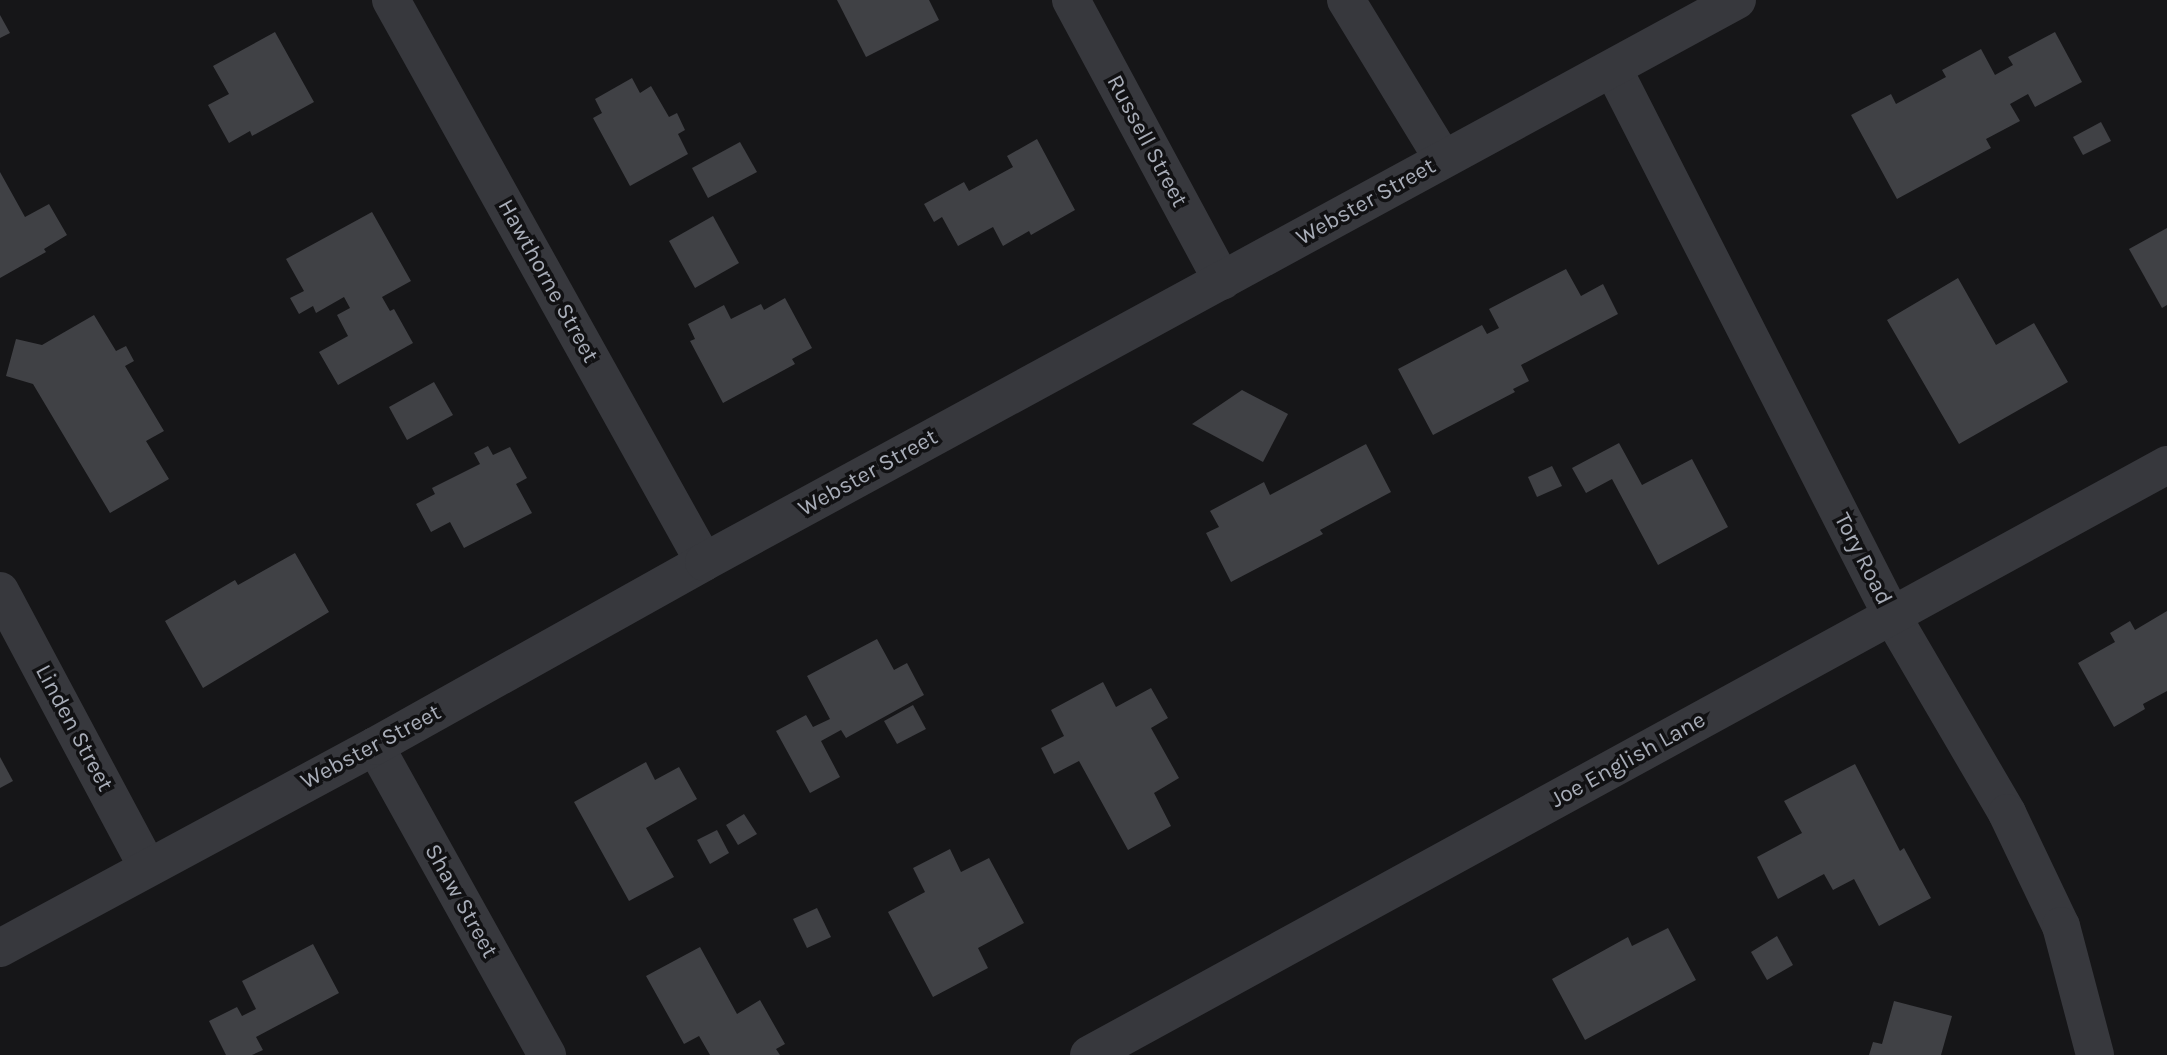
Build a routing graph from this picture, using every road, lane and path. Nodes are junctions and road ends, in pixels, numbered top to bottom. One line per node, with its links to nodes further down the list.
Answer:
1 (391, 0): 9 (street, Hawthorne Street)
2 (1071, 0): 7 (street, Russell Street)
3 (1346, 0): 6 (street)
4 (1737, 0): 5 (street, Webster Street)
5 (1613, 69): 6 (street, Webster Street); 11 (street, Tory Road)
6 (1443, 159): 7 (street, Webster Street)
7 (1222, 281): 9 (street, Webster Street)
8 (2167, 465): 11 (street, Joe English Lane)
9 (705, 562): 12 (street, Webster Street)
10 (0, 591): 13 (street, Linden Street)
11 (1892, 616): 16 (street, Joe English Lane); 17 (street, Tory Road)
12 (375, 746): 13 (street, Webster Street); 15 (street, Shaw Street)
13 (147, 866): 14 (street, Webster Street)
14 (0, 948)
15 (547, 1055)
16 (1089, 1055)
17 (2095, 1055)

